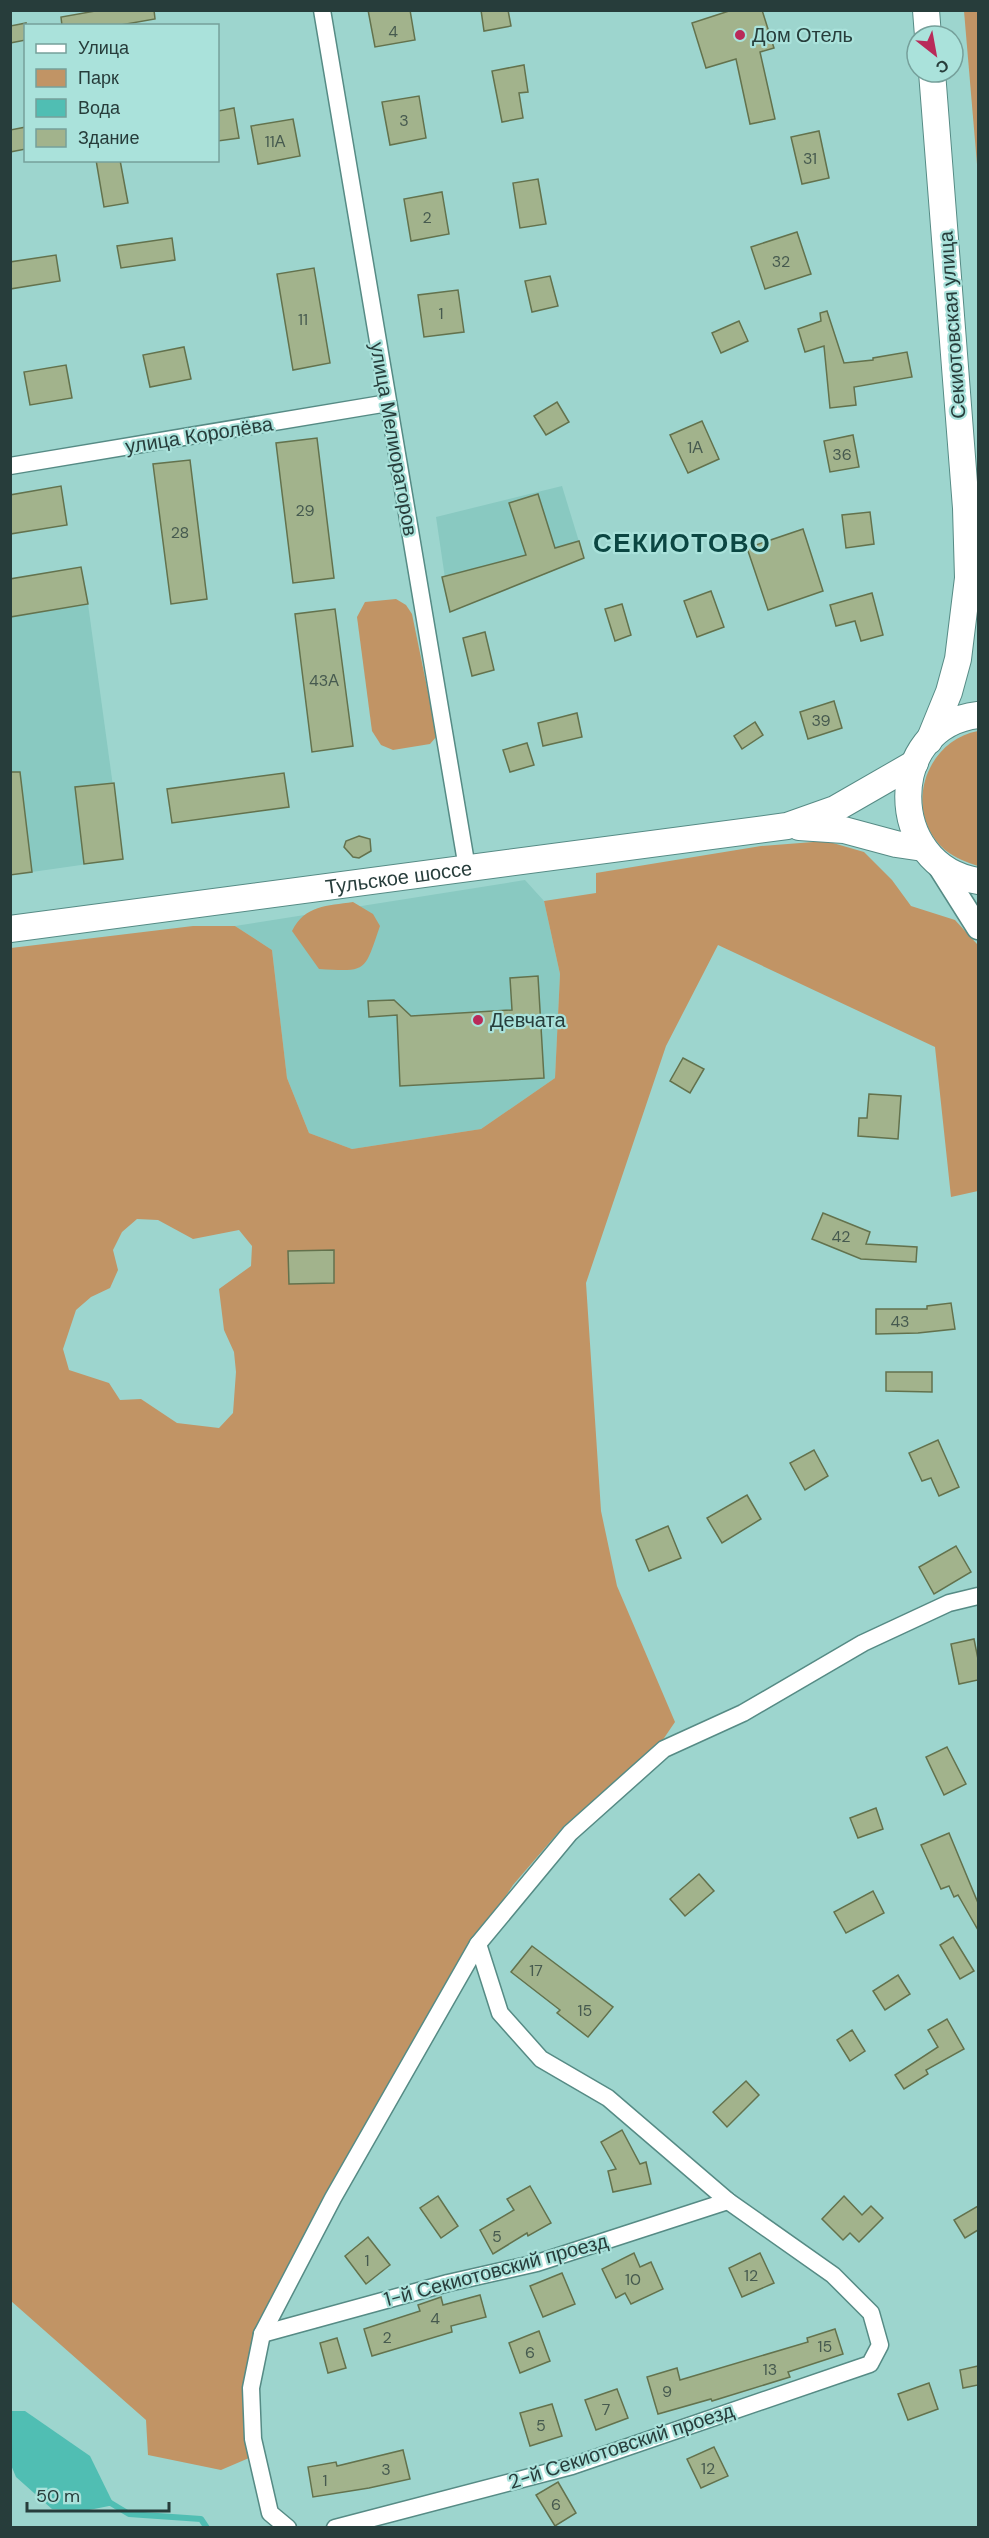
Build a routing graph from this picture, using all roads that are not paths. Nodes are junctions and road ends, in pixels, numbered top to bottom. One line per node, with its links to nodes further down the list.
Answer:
1 (322, 10): 3 (street, улица Мелиораторов)
2 (933, 84): 5 (main road, Секиотовская улица)
3 (388, 403): 4 (street, улица Королёва); 11 (street, улица Мелиораторов)
4 (10, 466)
5 (973, 589): 7 (main road, Секиотовская улица)
6 (978, 715): 7 (main road)
7 (929, 741): 8 (main road)
8 (915, 763): 9 (main road); 10 (main road)
9 (787, 826): 10 (main road); 11 (main road, Тульское шоссе)
10 (930, 855): 12 (main road); 13 (main road)
11 (466, 868): 14 (main road, Тульское шоссе)
12 (978, 881)
13 (978, 928)
14 (10, 929)
15 (978, 1596): 16 (street)
16 (478, 1944): 17 (street); 18 (street)
17 (728, 2200): 18 (street, 1-й Секиотовский проезд); 20 (street, 2-й Секиотовский проезд)
18 (262, 2334): 19 (street)
19 (288, 2528)
20 (335, 2528)

